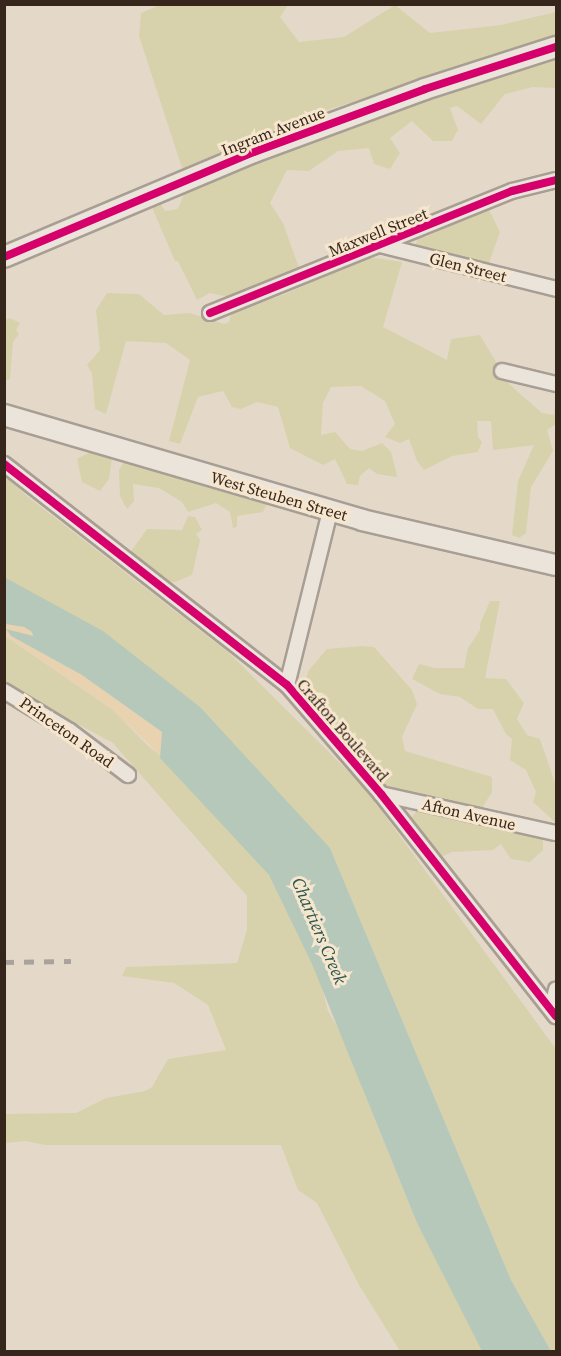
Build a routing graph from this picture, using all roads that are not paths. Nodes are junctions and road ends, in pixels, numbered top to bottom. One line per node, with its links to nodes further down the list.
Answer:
1 (556, 47): 4 (street, Ingram Avenue)
2 (556, 180): 3 (street, Maxwell Street)
3 (380, 245): 5 (street, Glen Street); 6 (street, Maxwell Street)
4 (4, 257)
5 (556, 289)
6 (210, 313)
7 (502, 371): 8 (street)
8 (556, 384)
9 (4, 415): 11 (street, West Steuben Street)
10 (4, 464): 13 (street, Crafton Boulevard)
11 (330, 511): 12 (street, West Steuben Street); 13 (street)
12 (556, 565)
13 (287, 685): 16 (street, Crafton Boulevard)
14 (4, 691): 15 (street, Princeton Road)
15 (128, 775)
16 (381, 794): 17 (street, Afton Avenue); 19 (street, Crafton Boulevard)
17 (556, 833)
18 (556, 989): 19 (street)
19 (554, 1012)

